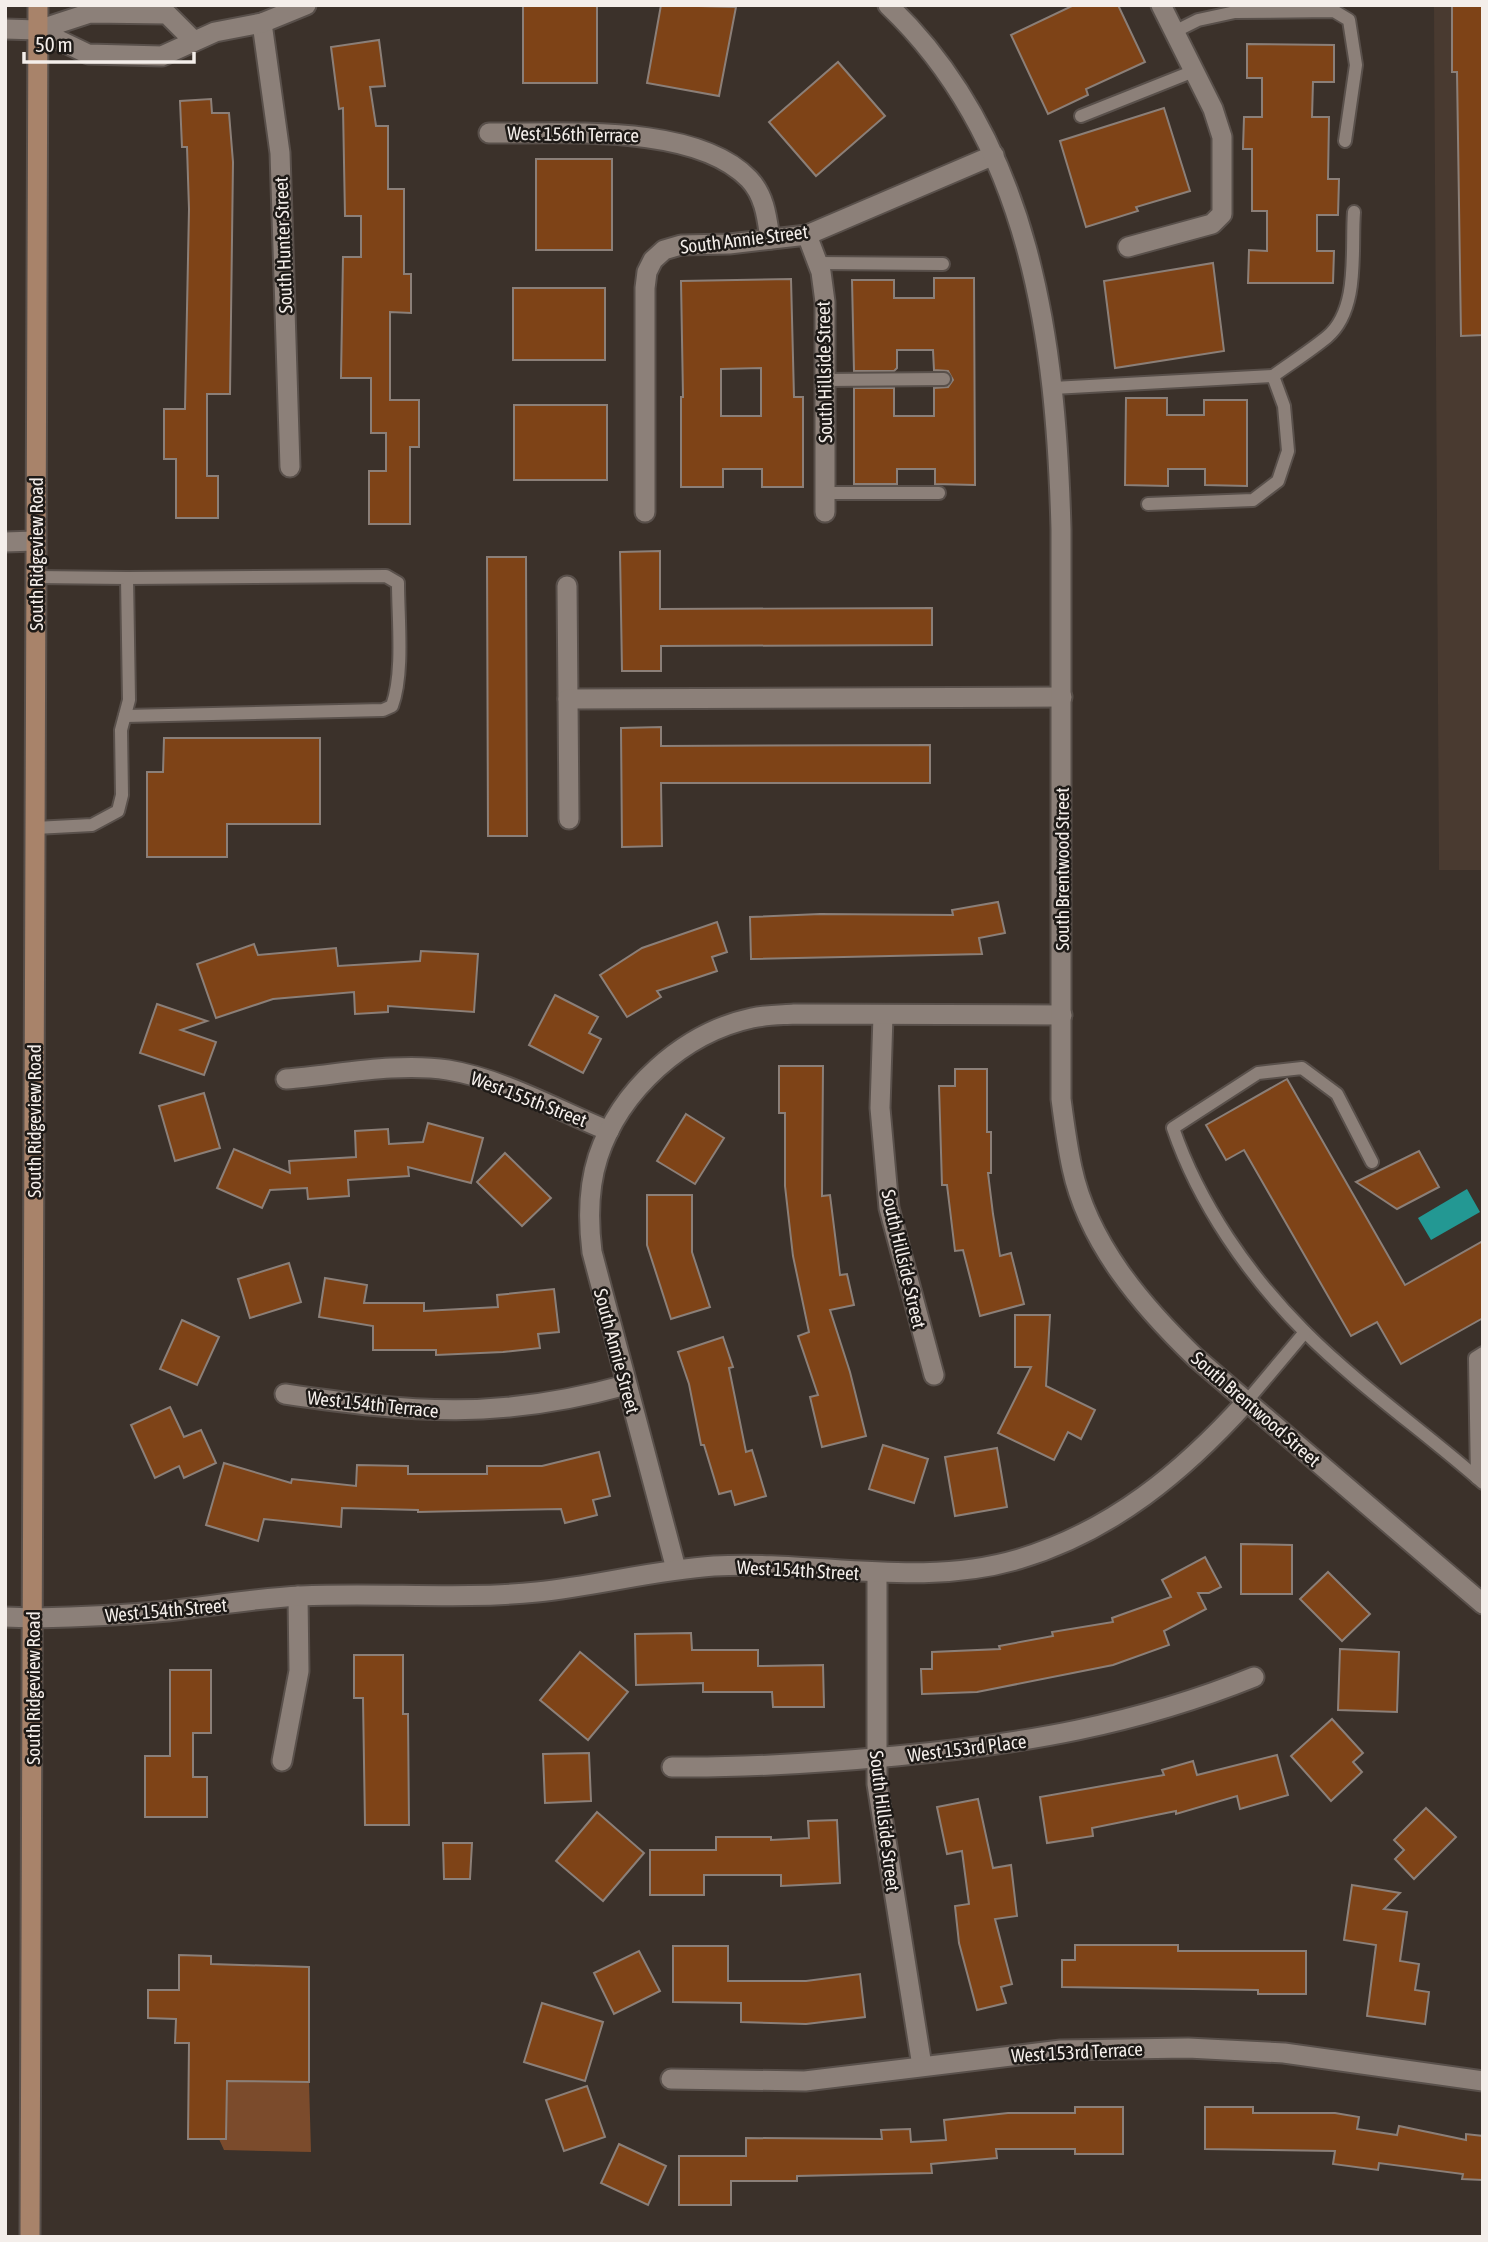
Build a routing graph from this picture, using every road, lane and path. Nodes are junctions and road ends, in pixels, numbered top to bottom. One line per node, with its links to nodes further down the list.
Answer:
1 (37, 5): 7 (main road, South Ridgeview Road)
2 (306, 5): 5 (street)
3 (888, 5): 13 (street, South Brentwood Street)
4 (1167, 17): 9 (street); 12 (lane)
5 (262, 23): 8 (street); 24 (street, South Hunter Street)
6 (5, 29): 7 (street)
7 (37, 30): 8 (street); 8 (street); 29 (main road, South Ridgeview Road)
8 (194, 41)
9 (1194, 71): 10 (lane); 17 (street)
10 (1081, 116)
11 (489, 133): 16 (street, West 156th Terrace)
12 (1345, 141)
13 (994, 155): 15 (street, South Annie Street); 23 (street, South Brentwood Street)
14 (1354, 212): 20 (lane)
15 (807, 235): 16 (street, South Annie Street); 18 (street, South Hillside Street)
16 (770, 239): 28 (street, South Annie Street)
17 (1128, 247)
18 (817, 263): 19 (lane); 22 (street, South Hillside Street)
19 (943, 264)
20 (1273, 376): 23 (lane); 27 (lane)
21 (944, 379): 22 (lane)
22 (825, 380): 26 (street, South Hillside Street)
23 (1053, 387): 34 (street, South Brentwood Street)
24 (290, 467)
25 (939, 493): 26 (lane)
26 (825, 503)
27 (1148, 504)
28 (645, 512)
29 (36, 541): 30 (street); 31 (main road, South Ridgeview Road)
30 (5, 542)
31 (36, 577): 32 (lane); 38 (main road, South Ridgeview Road)
32 (127, 578): 36 (lane); 36 (lane)
33 (567, 586): 35 (street)
34 (1062, 697): 35 (street); 39 (street, South Brentwood Street)
35 (568, 699): 37 (street)
36 (125, 716): 38 (lane)
37 (569, 818)
38 (35, 828): 56 (main road, South Ridgeview Road)
39 (1062, 1015): 40 (street, West 155th Street); 49 (street, South Brentwood Street)
40 (883, 1016): 42 (street, West 155th Street); 46 (street, South Hillside Street)
41 (286, 1079): 42 (street, West 155th Street)
42 (609, 1131): 47 (street, South Annie Street)
43 (1372, 1163): 44 (lane)
44 (1305, 1332): 49 (lane); 50 (lane)
45 (1483, 1353): 50 (lane)
46 (934, 1375)
47 (626, 1385): 48 (street, West 154th Terrace); 51 (street, South Annie Street)
48 (285, 1394)
49 (1247, 1401): 52 (street, West 154th Street); 54 (street, South Brentwood Street)
50 (1480, 1481)
51 (676, 1569): 52 (street, West 154th Street); 53 (street, West 154th Street)
52 (877, 1575): 58 (street, South Hillside Street)
53 (298, 1596): 56 (street, West 154th Street); 59 (street)
54 (1480, 1597)
55 (5, 1617): 56 (street, West 154th Street)
56 (34, 1618): 64 (main road, South Ridgeview Road)
57 (1254, 1677): 58 (street, West 153rd Place)
58 (875, 1758): 60 (street, West 153rd Place); 61 (street, South Hillside Street)
59 (282, 1761)
60 (672, 1767)
61 (922, 2066): 62 (street, West 153rd Terrace); 63 (street, West 153rd Terrace)
62 (671, 2079)
63 (1483, 2081)
64 (30, 2237)

